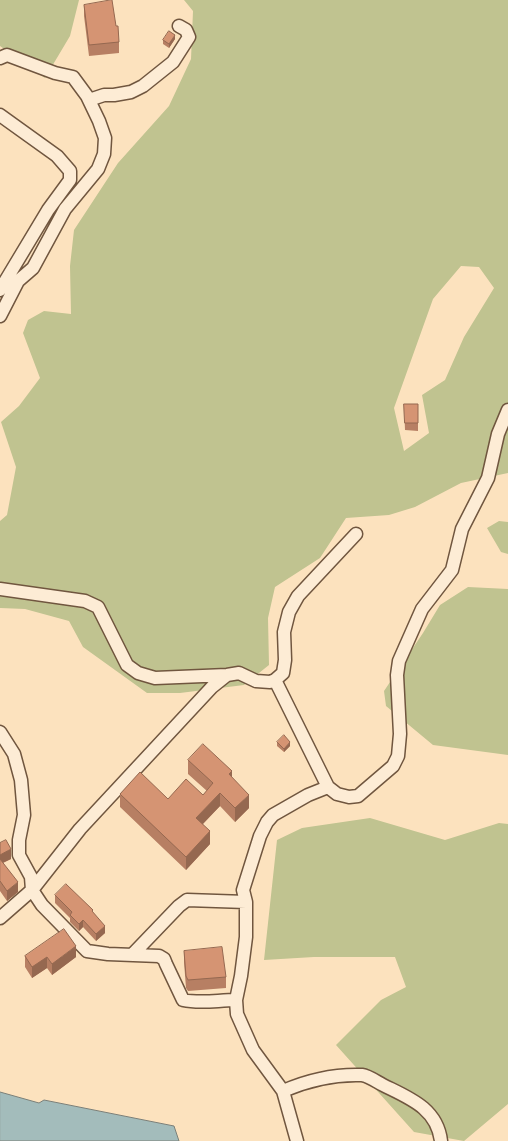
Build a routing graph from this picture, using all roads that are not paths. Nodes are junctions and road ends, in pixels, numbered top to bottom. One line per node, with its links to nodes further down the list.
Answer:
1 (179, 26): 3 (street)
2 (0, 58): 3 (street)
3 (89, 100): 6 (street)
4 (0, 115): 5 (street)
5 (0, 290)
6 (0, 316)
7 (508, 410): 13 (street)
8 (356, 534): 11 (street)
9 (0, 590): 10 (street)
10 (228, 675): 11 (street); 14 (street)
11 (275, 680): 13 (street)
12 (0, 732): 14 (street)
13 (328, 787): 15 (street)
14 (32, 890): 16 (street); 17 (street)
15 (246, 902): 17 (street); 18 (street)
16 (0, 918)
17 (132, 954): 18 (street)
18 (236, 1000): 19 (street)
19 (283, 1091): 20 (street); 21 (street)
20 (297, 1141)
21 (441, 1141)

